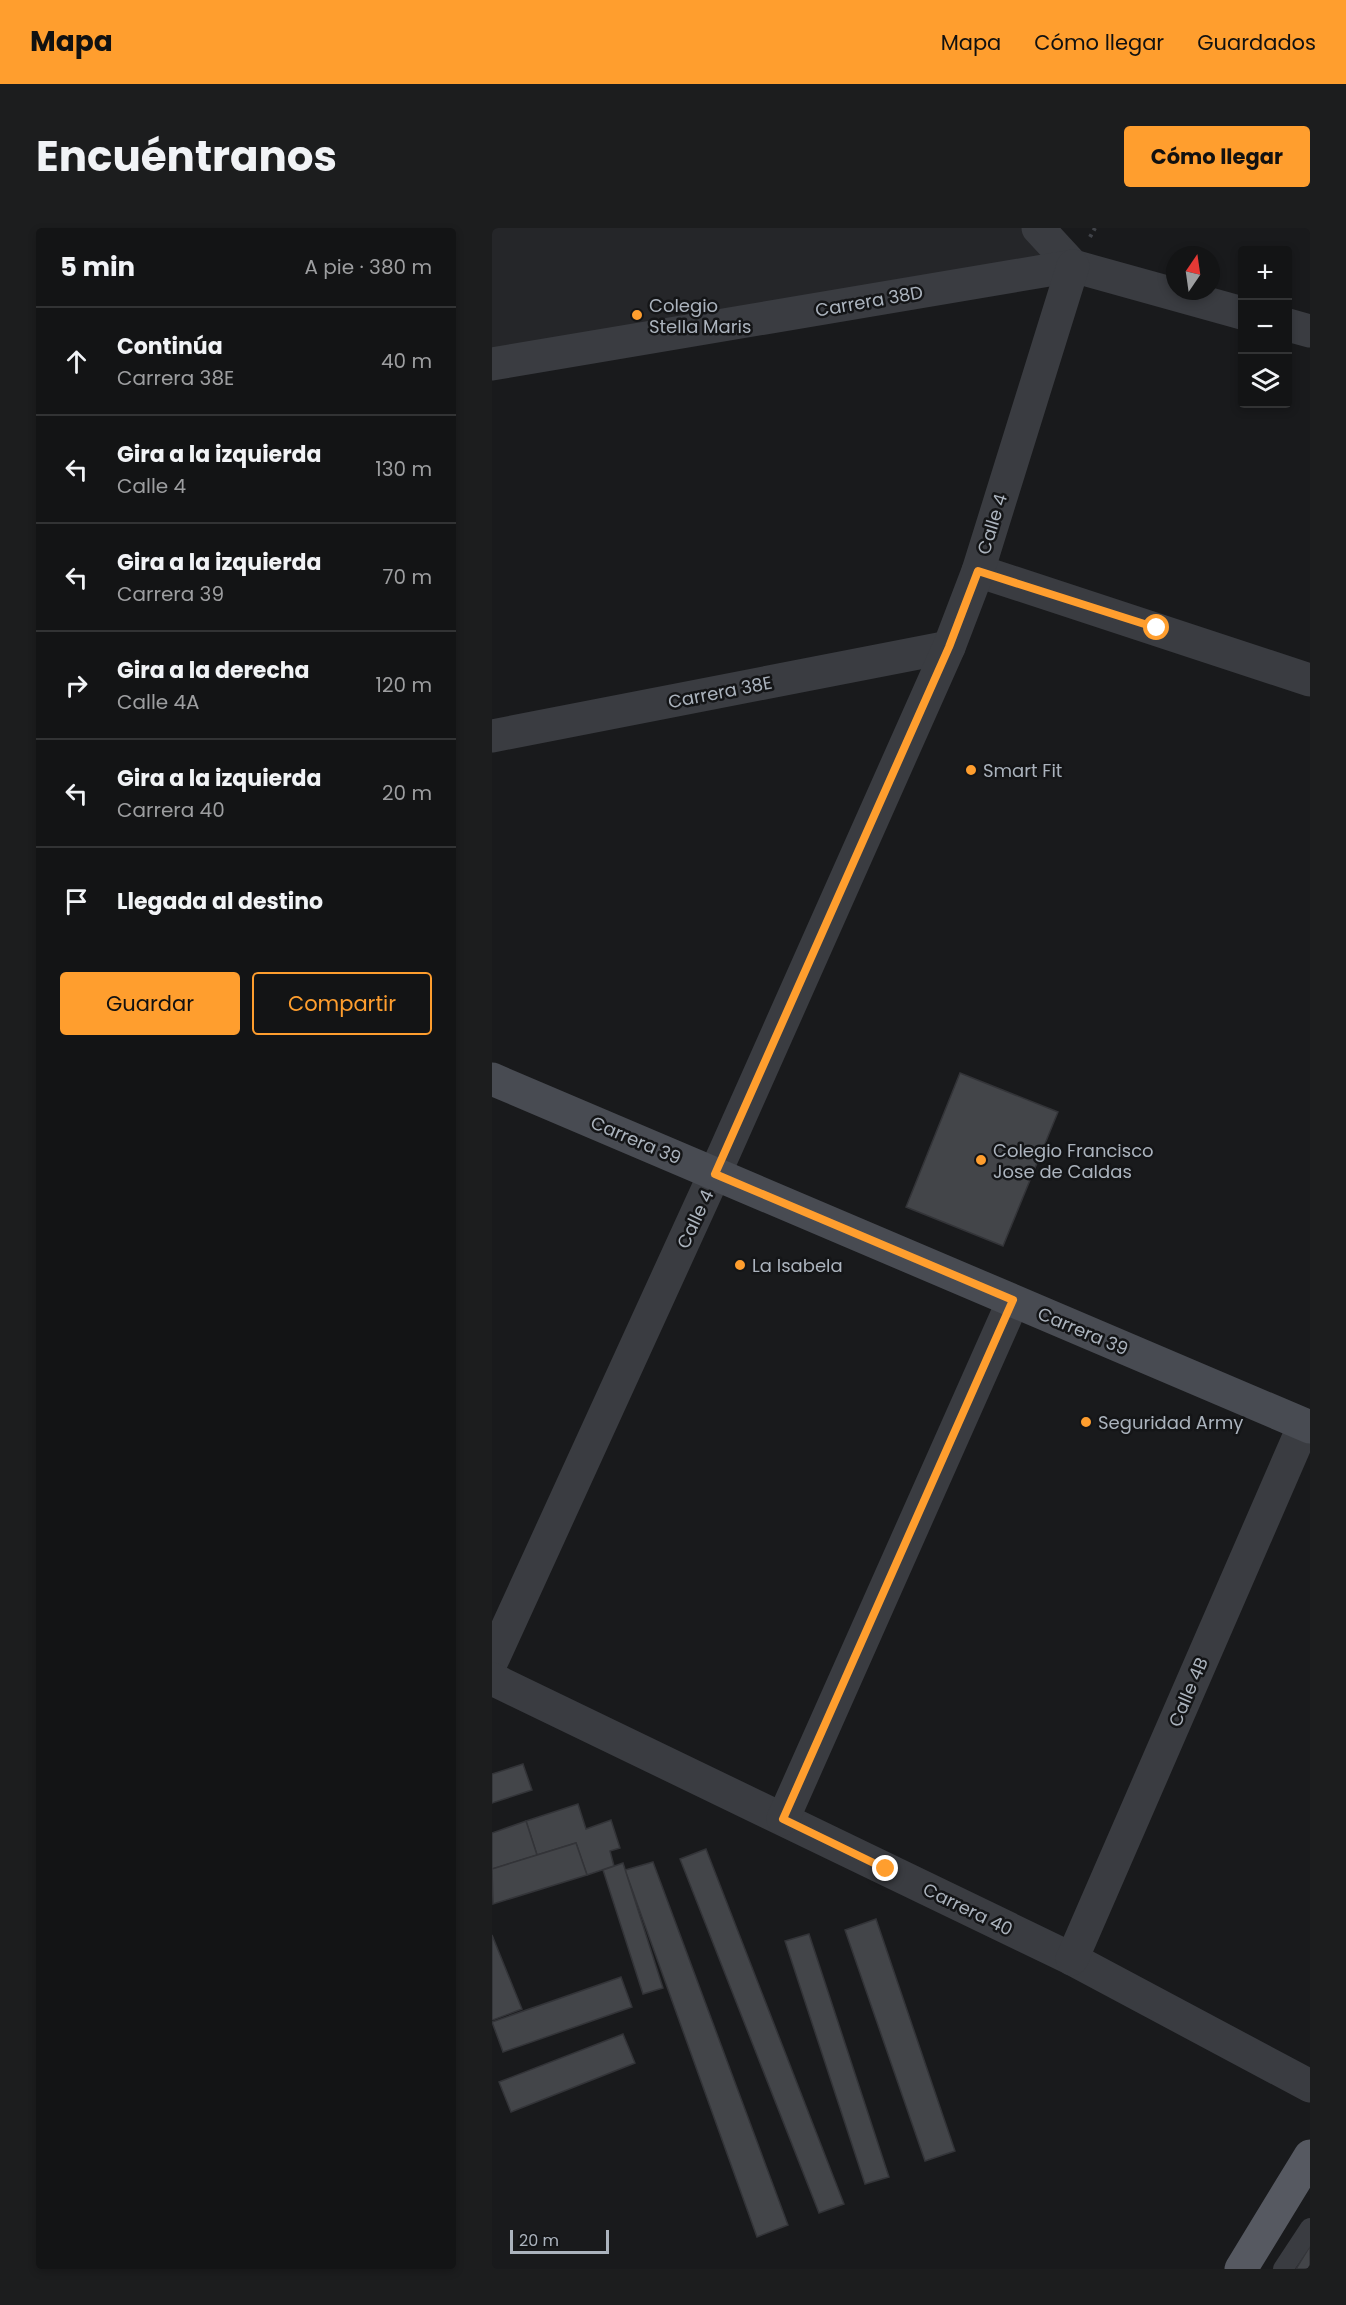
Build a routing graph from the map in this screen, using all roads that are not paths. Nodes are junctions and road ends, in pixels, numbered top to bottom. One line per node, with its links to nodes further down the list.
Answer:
1 (1038, 228): 2 (street)
2 (1073, 266): 3 (street, Carrera 38D); 6 (street, Carrera 38D); 7 (street, Calle 4)
3 (1238, 312)
4 (1292, 326): 5 (street)
5 (1310, 331)
6 (492, 364)
7 (978, 571): 8 (street, Calle 4); 9 (street)
8 (949, 647): 10 (street, Carrera 38E); 12 (street, Calle 4)
9 (1310, 680)
10 (492, 736)
11 (492, 1079): 12 (street, Carrera 39)
12 (715, 1174): 13 (street, Carrera 39); 15 (street, Calle 4)
13 (1013, 1300): 14 (street, Carrera 39); 17 (street)
14 (1307, 1426): 18 (street, Calle 4B)
15 (492, 1661)
16 (492, 1679): 17 (street, Carrera 40)
17 (783, 1819): 18 (street, Carrera 40)
18 (1072, 1959): 19 (street, Carrera 40)
19 (1310, 2086)
20 (1310, 2156): 22 (main road)
21 (1310, 2228): 23 (lane)
22 (1241, 2269)
23 (1283, 2269)

